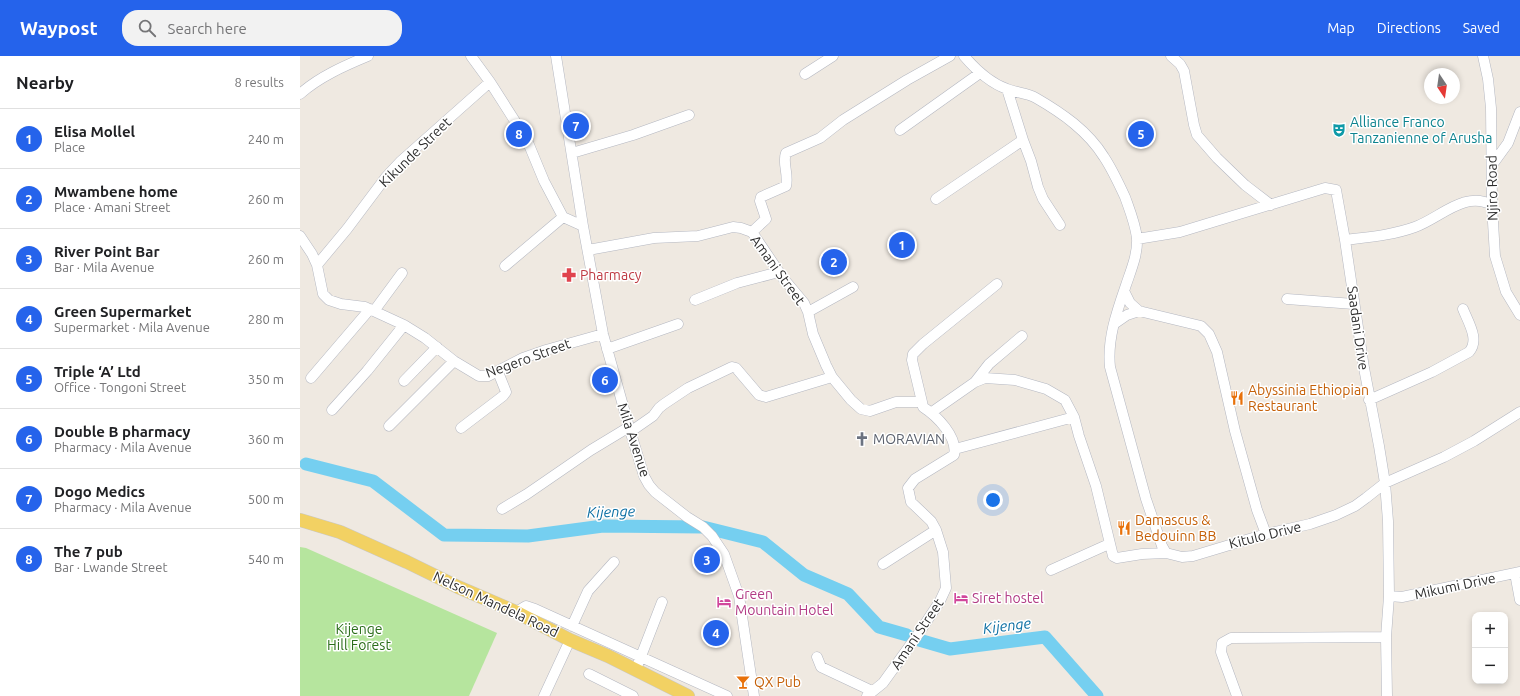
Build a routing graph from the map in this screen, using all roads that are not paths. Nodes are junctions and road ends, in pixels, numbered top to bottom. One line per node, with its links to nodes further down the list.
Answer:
1 (471, 56): 11 (street)
2 (556, 56): 18 (street, Mila Avenue)
3 (833, 56): 10 (street)
4 (950, 56): 26 (street)
5 (964, 56): 9 (street)
6 (1171, 56): 21 (street)
7 (1483, 56): 19 (street, Njiro Road)
8 (363, 57): 13 (street)
9 (980, 73): 12 (street); 16 (street)
10 (805, 74)
11 (490, 82): 23 (street); 31 (street, Kikunde Street)
12 (1007, 89): 17 (street); 28 (street)
13 (300, 94)
14 (1520, 112): 19 (street)
15 (689, 116): 18 (street)
16 (900, 130)
17 (1023, 140): 20 (street); 24 (street)
18 (572, 153): 25 (street, Mila Avenue)
19 (1492, 165): 22 (street, Njiro Road)
20 (936, 198)
21 (1271, 204): 28 (street, Saadani Drive); 29 (street, Saadani Drive)
22 (1492, 205): 29 (street); 45 (street, Njiro Road)
23 (563, 217): 25 (street); 32 (street)
24 (1060, 225)
25 (583, 226): 30 (street, Mila Avenue)
26 (752, 232): 30 (street, Amani Street); 33 (street, Amani Street)
27 (300, 236): 31 (street, Negero Street)
28 (1137, 239): 37 (street)
29 (1345, 240): 40 (street, Saadani Drive)
30 (588, 250): 49 (street, Mila Avenue)
31 (317, 265): 42 (street, Negero Street)
32 (505, 266)
33 (779, 272): 39 (street); 44 (street, Amani Street)
34 (402, 273): 42 (street)
35 (997, 284): 60 (street)
36 (854, 287): 44 (street)
37 (1124, 291): 43 (street); 47 (street)
38 (1287, 299): 40 (street)
39 (695, 300)
40 (1354, 304): 59 (street, Saadani Drive)
41 (1463, 309): 59 (street)
42 (372, 310): 48 (street, Negero Street); 56 (street)
43 (1139, 311): 47 (street); 73 (street)
44 (808, 312): 55 (street, Amani Street)
45 (1520, 315)
46 (678, 324): 52 (street)
47 (1114, 324): 75 (street)
48 (404, 325): 51 (street, Negero Street); 61 (street)
49 (603, 334): 52 (street, Mila Avenue); 54 (street, Negero Street)
50 (1022, 336): 58 (street)
51 (437, 347): 53 (street, Negero Street); 57 (street)
52 (607, 349): 67 (street, Mila Avenue)
53 (454, 361): 54 (street, Negero Street); 65 (street)
54 (498, 372): 66 (street)
55 (832, 377): 60 (street, Amani Street); 67 (street)
56 (311, 378)
57 (404, 381)
58 (976, 382): 62 (street); 64 (street)
59 (1369, 400): 69 (street, Saadani Drive)
60 (922, 402): 62 (street)
61 (332, 410)
62 (932, 412): 68 (street)
63 (1520, 412): 69 (street, Kitulo Drive)
64 (1074, 417): 68 (street); 74 (street)
65 (389, 426)
66 (461, 428)
67 (630, 429): 70 (street); 95 (street, Mila Avenue)
68 (955, 449): 72 (street, Amani Street)
69 (1385, 483): 73 (street, Kitulo Drive); 80 (street, Saadani Drive)
70 (502, 509)
71 (300, 520): 83 (main road, Nelson Mandela Road)
72 (936, 530): 77 (street); 90 (street, Amani Street)
73 (1266, 534): 75 (street, Kitulo Drive)
74 (1109, 544): 75 (street, Kitulo Drive); 78 (street)
75 (1166, 552)
76 (614, 562): 84 (street)
77 (883, 564)
78 (1051, 570)
79 (1517, 572): 80 (street, Mikumi Drive); 81 (street)
80 (1389, 596): 85 (street, Saadani Drive)
81 (1520, 600)
82 (662, 602): 88 (street)
83 (516, 612): 84 (street); 86 (main road, Nelson Mandela Road)
84 (572, 626): 88 (street)
85 (1386, 637): 96 (street); 97 (street, Saadani Drive)
86 (570, 640): 88 (main road, Nelson Mandela Road); 92 (street)
87 (818, 657): 90 (street)
88 (638, 664): 93 (main road, Nelson Mandela Road); 94 (street)
89 (589, 674): 91 (street)
90 (870, 694)
91 (629, 695)
92 (544, 696)
93 (688, 696)
94 (727, 696)
95 (754, 696)
96 (1237, 696)
97 (1387, 696)

